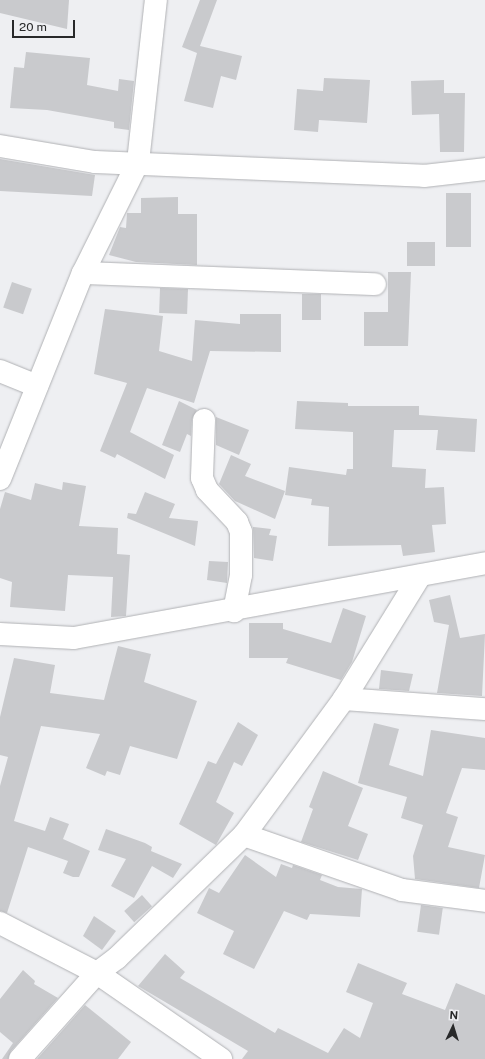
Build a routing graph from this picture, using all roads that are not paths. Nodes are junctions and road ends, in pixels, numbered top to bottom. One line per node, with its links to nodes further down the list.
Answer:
1 (156, 0): 3 (street)
2 (0, 146): 3 (street)
3 (138, 162): 4 (street); 5 (street)
4 (485, 169)
5 (83, 273): 6 (street); 8 (street)
6 (375, 284)
7 (0, 371): 8 (street)
8 (38, 386): 10 (street)
9 (204, 420): 13 (street)
10 (0, 479)
11 (485, 563): 12 (street)
12 (420, 576): 13 (street); 15 (street)
13 (234, 611): 14 (street)
14 (0, 634)
15 (344, 699): 16 (street); 17 (street)
16 (485, 709)
17 (244, 834): 18 (street); 20 (street)
18 (485, 901)
19 (0, 923): 20 (street)
20 (97, 973): 21 (street); 22 (street)
21 (20, 1059)
22 (221, 1059)

